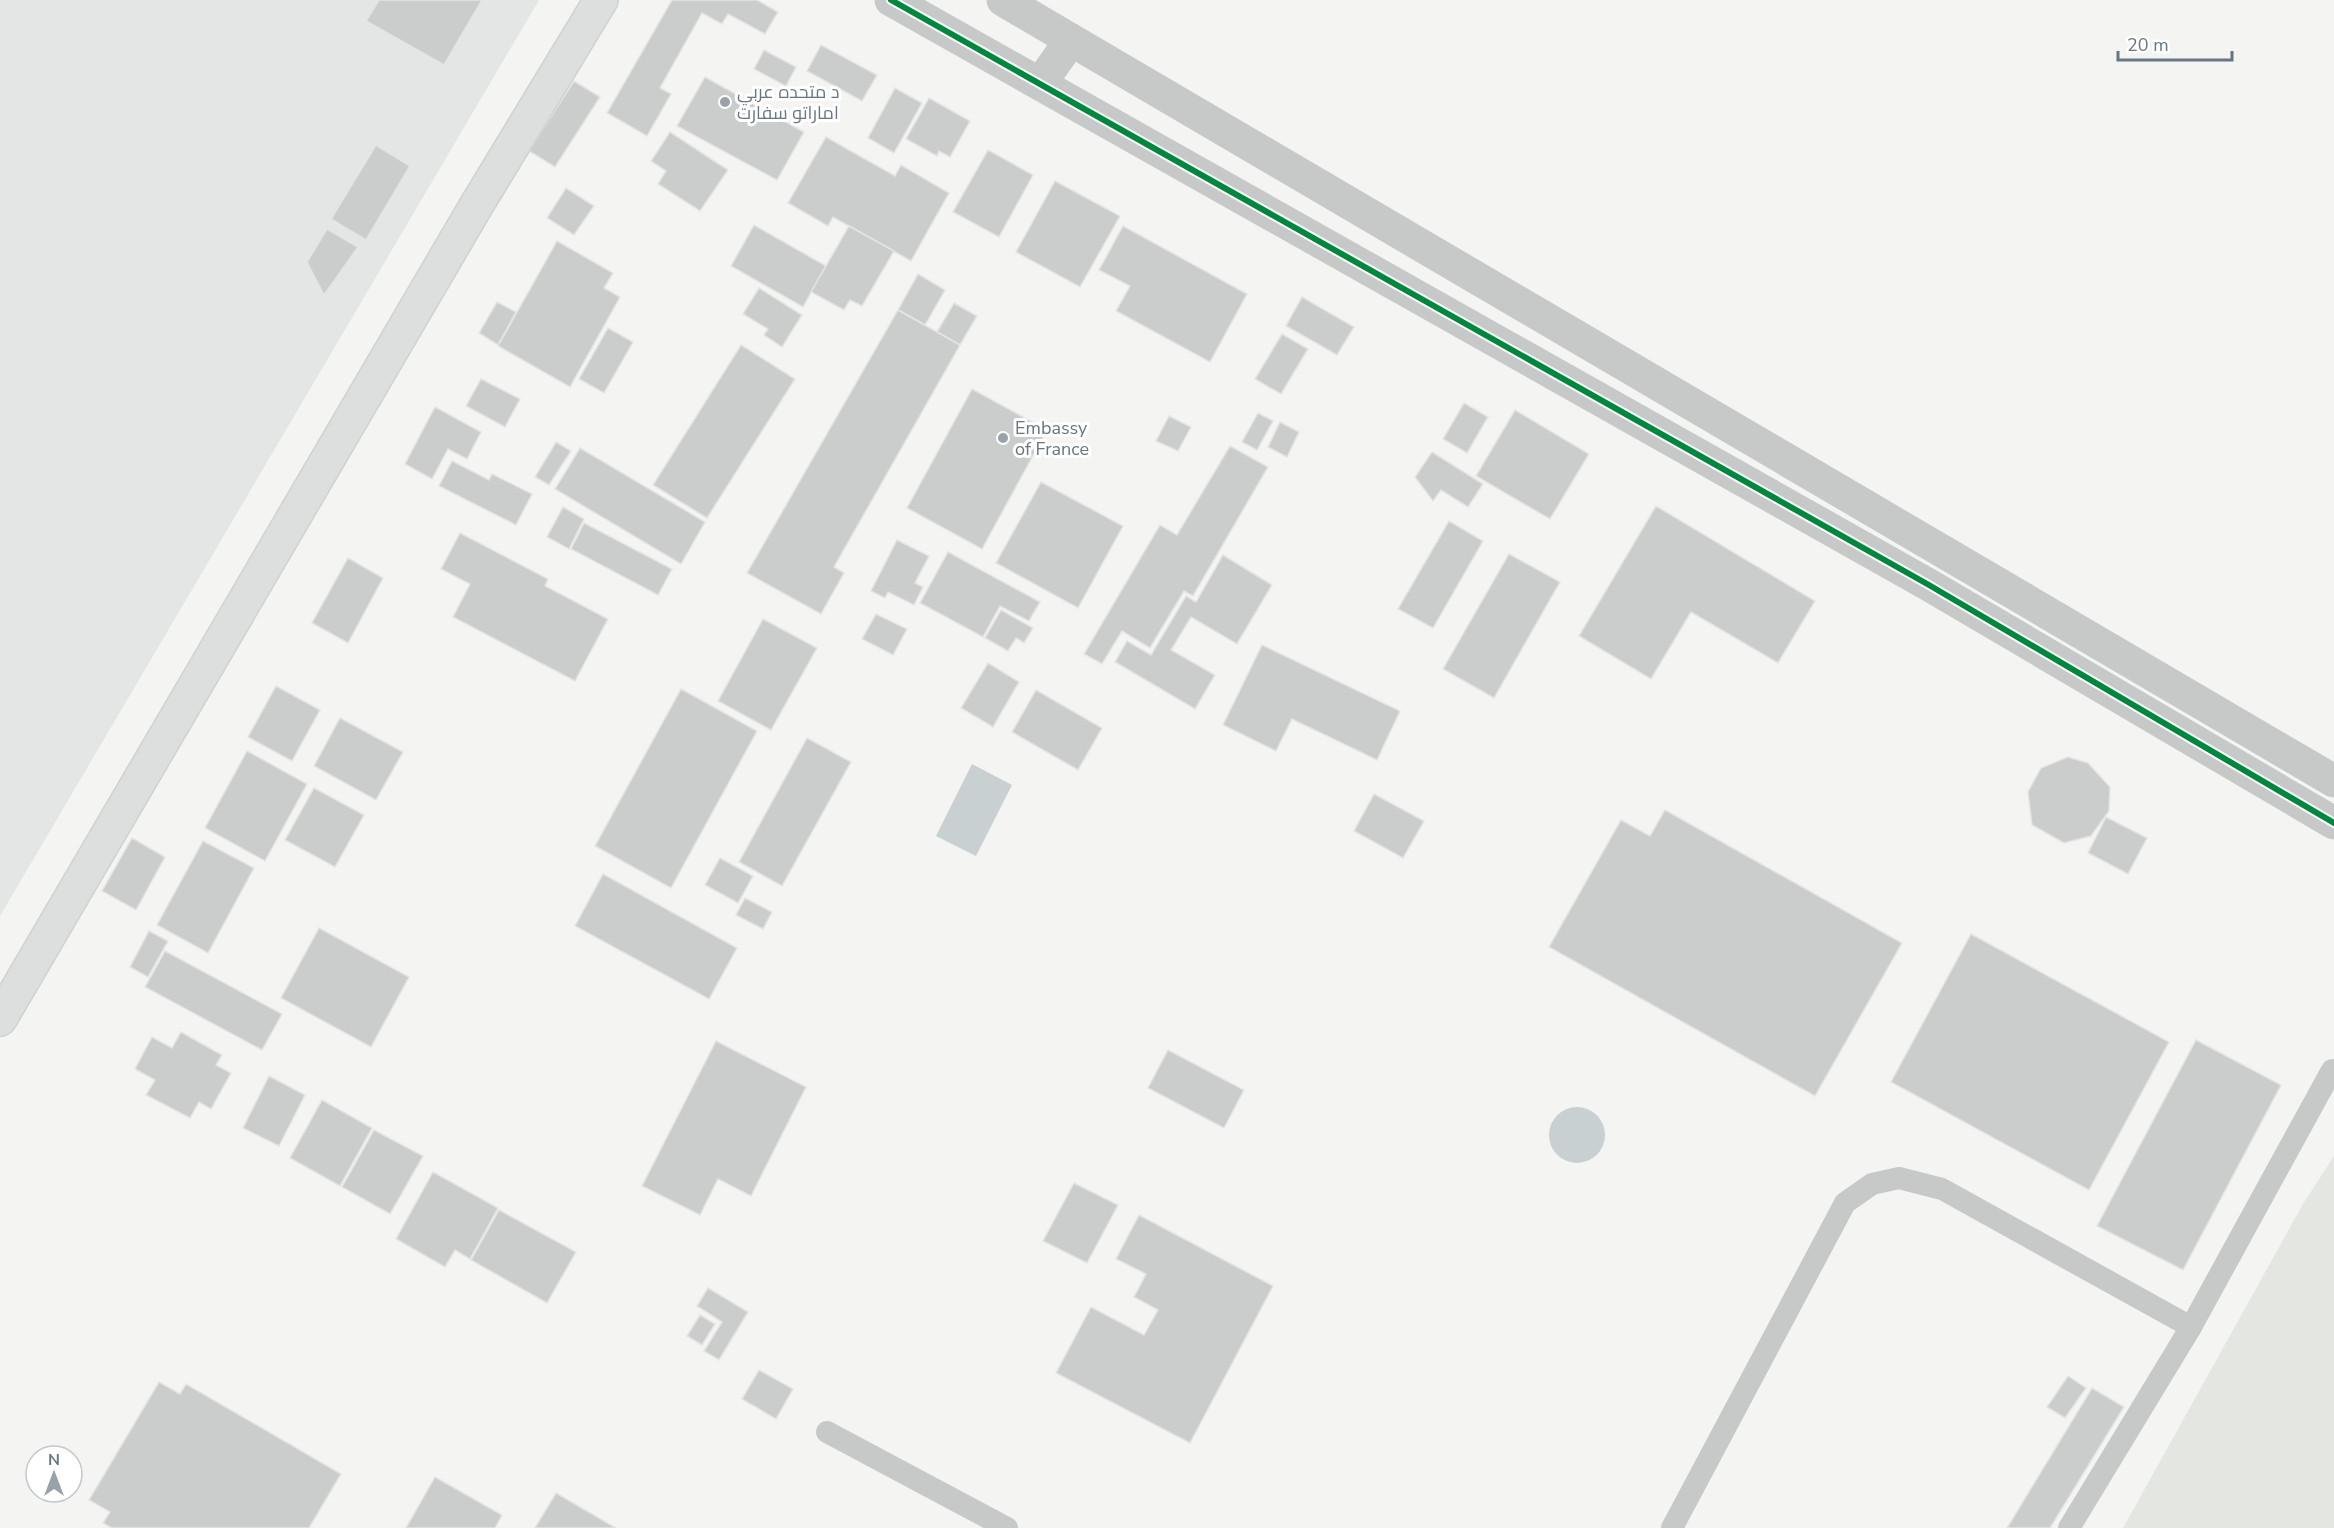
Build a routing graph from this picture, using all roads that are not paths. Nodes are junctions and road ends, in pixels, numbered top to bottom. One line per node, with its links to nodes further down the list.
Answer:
1 (602, 0): 10 (main road)
2 (891, 0): 5 (street)
3 (1003, 0): 4 (street)
4 (1071, 40): 5 (street); 6 (street)
5 (1040, 84): 7 (street)
6 (1436, 254): 7 (street); 8 (street)
7 (1413, 294): 9 (street)
8 (2334, 781)
9 (2334, 823)
10 (0, 1019)
11 (2334, 1071): 12 (lane)
12 (2191, 1327): 15 (lane); 16 (lane)
13 (827, 1432): 14 (lane)
14 (1006, 1528)
15 (1672, 1528)
16 (2069, 1528)

